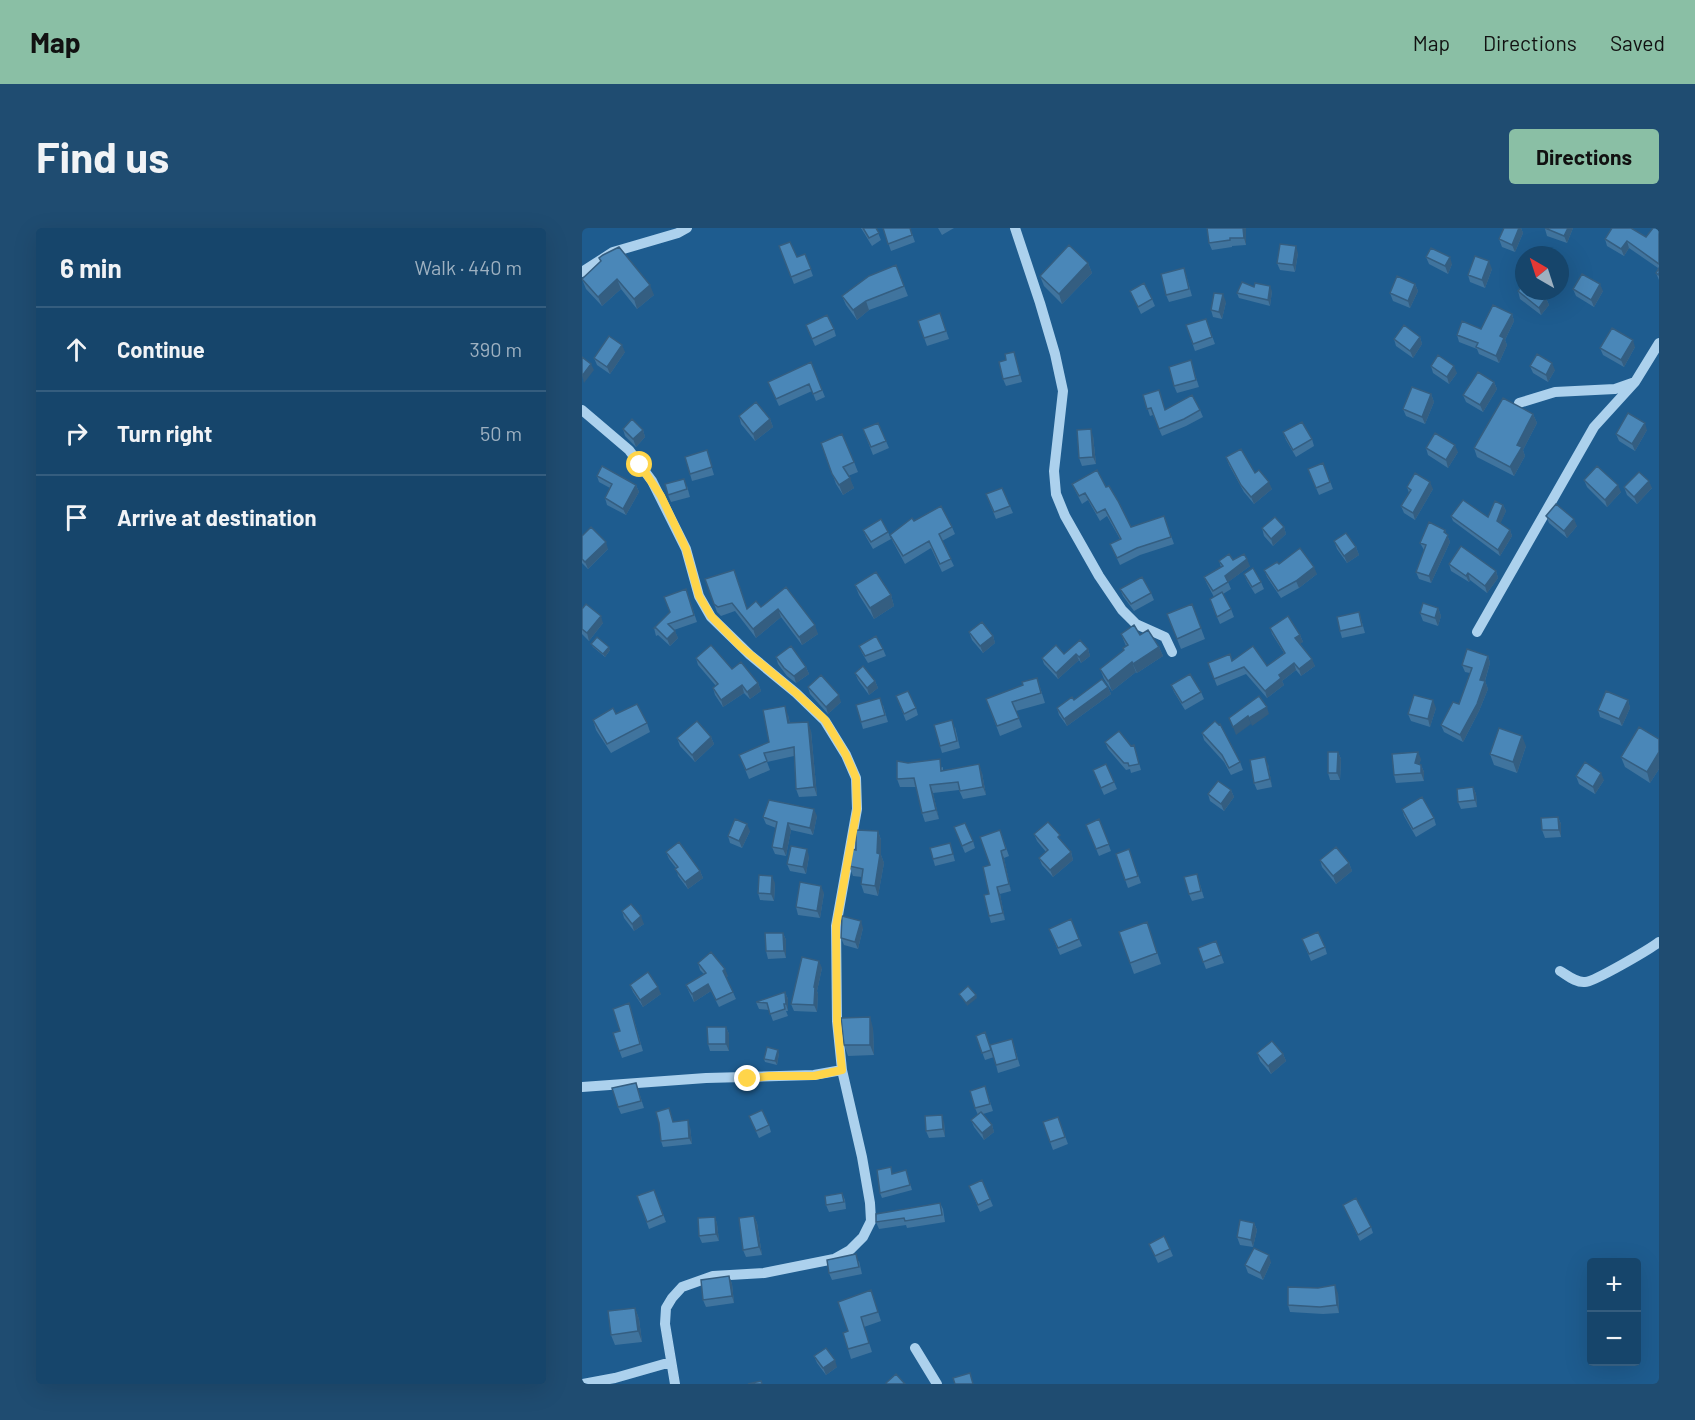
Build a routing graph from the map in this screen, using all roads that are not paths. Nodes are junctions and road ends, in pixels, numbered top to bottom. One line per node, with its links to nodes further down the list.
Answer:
1 (687, 228): 3 (street)
2 (1015, 228): 9 (street)
3 (582, 272)
4 (1659, 343): 5 (street)
5 (1635, 382): 6 (street); 8 (street)
6 (1519, 403)
7 (582, 410): 12 (street)
8 (1477, 632)
9 (1172, 652)
10 (1659, 942): 11 (street)
11 (1560, 971)
12 (842, 1070): 13 (street); 15 (street)
13 (582, 1087)
14 (915, 1348): 18 (street)
15 (671, 1362): 16 (street); 17 (street)
16 (582, 1384)
17 (675, 1384)
18 (937, 1384)

